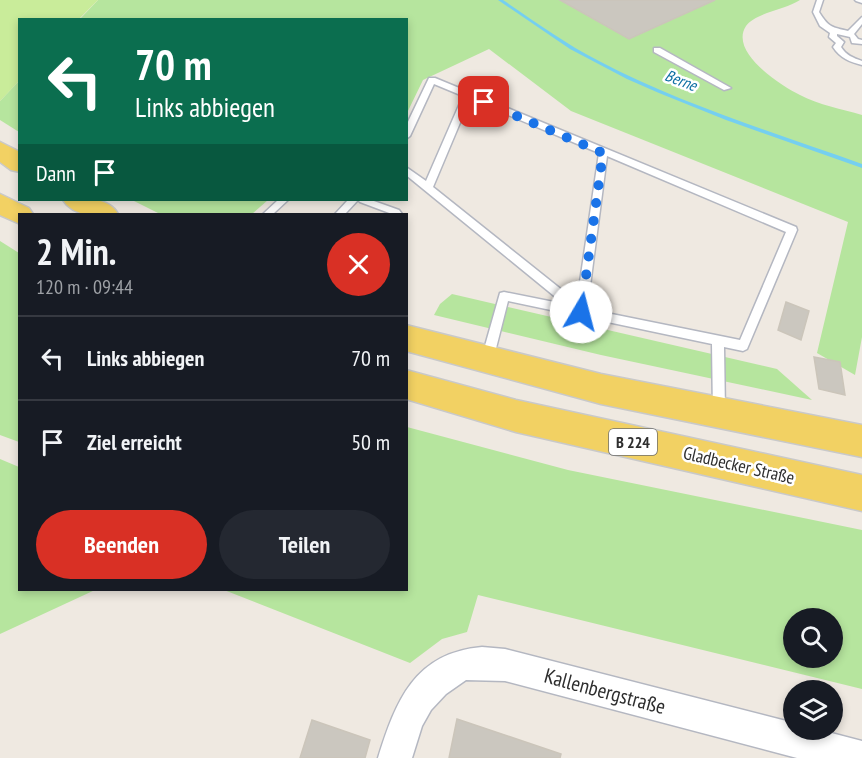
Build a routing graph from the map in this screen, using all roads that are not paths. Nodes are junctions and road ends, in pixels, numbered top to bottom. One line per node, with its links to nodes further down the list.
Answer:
1 (820, 0): 3 (lane)
2 (862, 19): 4 (lane)
3 (834, 32): 4 (lane); 5 (lane)
4 (856, 39): 5 (lane)
5 (840, 42): 7 (lane)
6 (657, 50): 8 (lane)
7 (862, 63)
8 (727, 88)
9 (467, 95): 10 (lane); 12 (lane); 15 (lane)
10 (408, 132)
11 (0, 150): 13 (main road)
12 (603, 153): 26 (lane); 28 (lane)
13 (18, 163)
14 (408, 172): 15 (lane)
15 (428, 187): 26 (lane)
16 (78, 201): 21 (main road)
17 (282, 201): 22 (lane)
18 (352, 201): 23 (lane)
19 (365, 201): 24 (lane)
20 (0, 203): 25 (main road)
21 (103, 213)
22 (269, 213)
23 (343, 213)
24 (395, 213)
25 (18, 214)
26 (581, 312): 28 (lane); 29 (lane)
27 (408, 339): 29 (main road)
28 (718, 342): 31 (lane)
29 (487, 360): 31 (main road)
30 (408, 385): 33 (main road, Gladbecker Straße / B 224)
31 (719, 414): 32 (main road)
32 (862, 441)
33 (862, 493)
34 (395, 758): 35 (street, Kallenbergstraße)
35 (862, 758)

